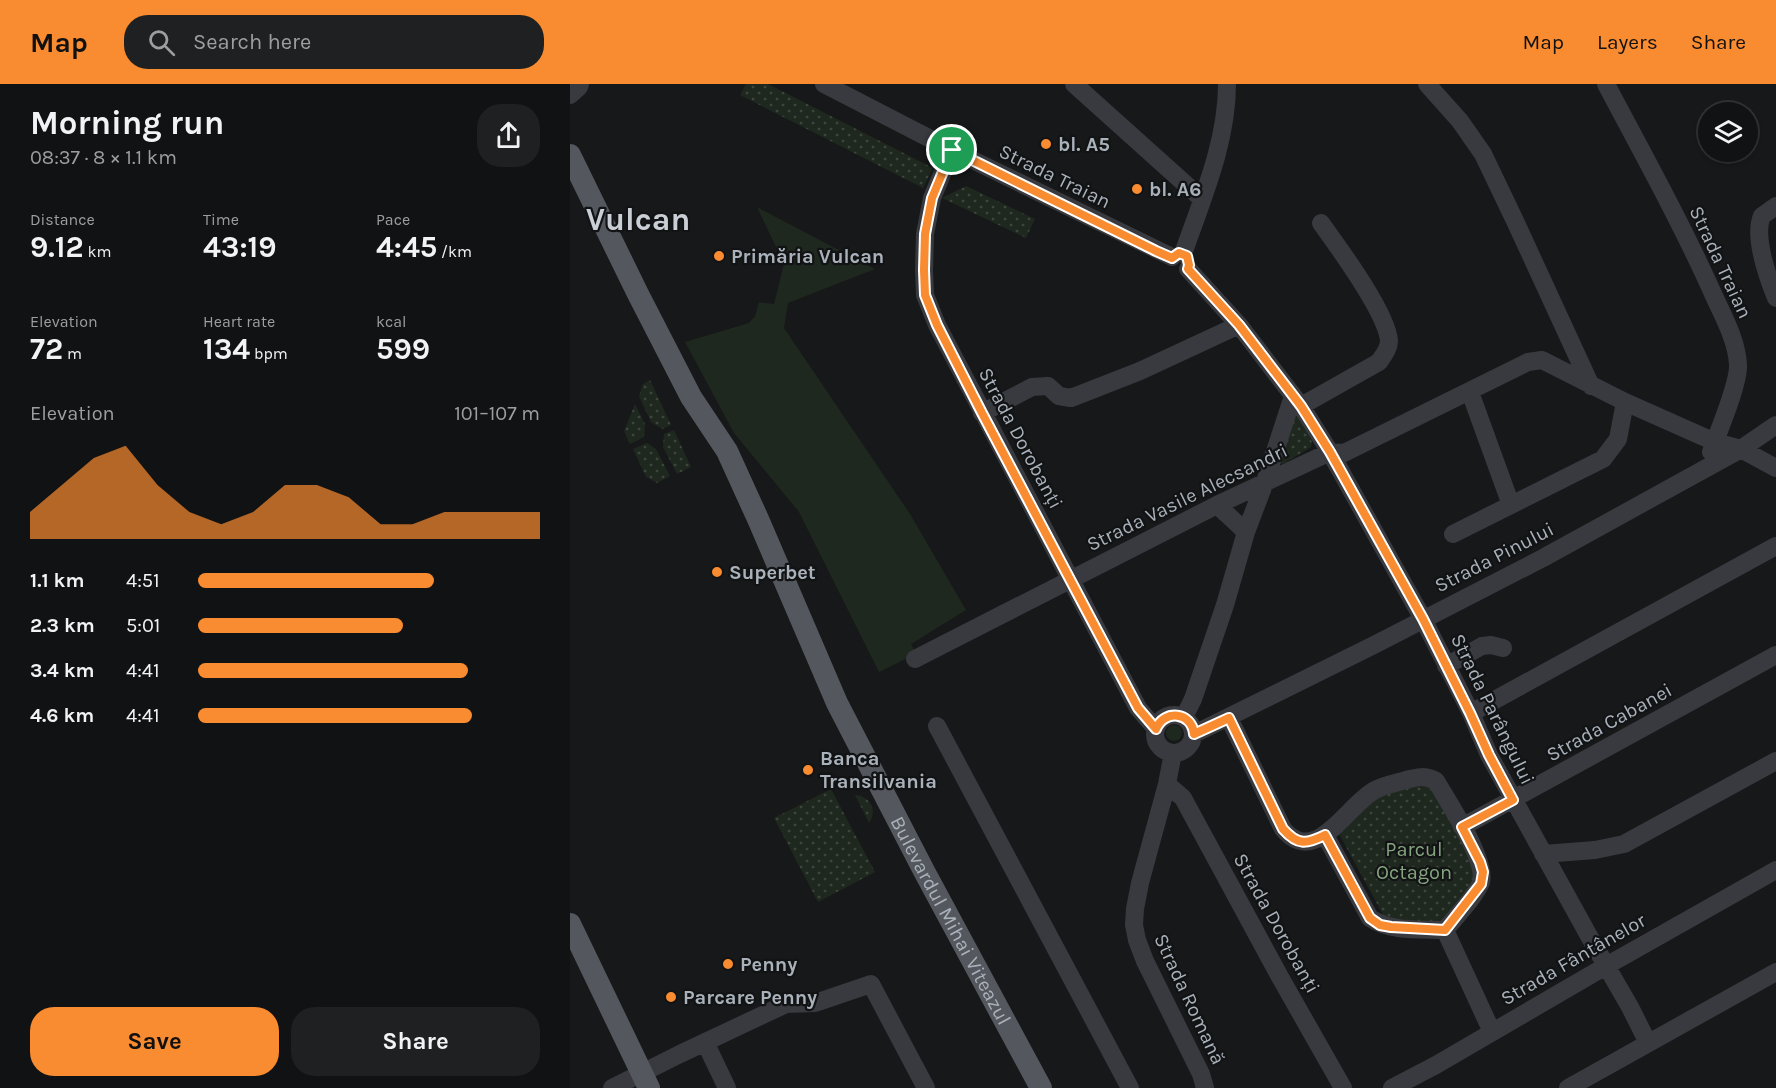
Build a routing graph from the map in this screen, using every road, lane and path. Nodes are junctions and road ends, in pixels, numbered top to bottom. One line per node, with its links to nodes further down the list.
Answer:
1 (580, 84): 7 (street)
2 (824, 84): 8 (street, Strada Traian)
3 (1074, 84): 10 (street)
4 (1227, 84): 10 (street)
5 (1427, 84): 16 (street)
6 (1606, 84): 23 (street, Strada Traian)
7 (570, 95)
8 (952, 150): 13 (street, Strada Traian); 21 (street, Strada Dorobanți)
9 (570, 154): 18 (main road, Bulevardul Mihai Viteazul)
10 (1202, 199): 13 (street)
11 (1776, 206): 14 (street)
12 (1321, 223): 19 (street)
13 (1181, 260): 15 (street, Strada Traian)
14 (1776, 298)
15 (1239, 325): 19 (street, Strada Traian); 21 (street)
16 (1591, 386): 17 (street, Strada Vasile Alecsandri); 20 (street, Strada Vasile Alecsandri)
17 (1470, 392): 25 (street, Strada Vasile Alecsandri); 30 (street)
18 (691, 397): 65 (main road, Bulevardul Mihai Viteazul); 66 (main road, Bulevardul Mihai Viteazul)
19 (1297, 401): 25 (street, Strada Parângului); 28 (street)
20 (1625, 402): 23 (street, Strada Vasile Alecsandri); 30 (street)
21 (982, 413): 34 (street, Strada Dorobanți)
22 (1776, 424): 24 (street, Strada Pinului)
23 (1714, 442): 24 (street, Strada Vasile Alecsandri); 26 (street, Strada Traian)
24 (1742, 448): 26 (street, Strada Pinului); 27 (street, Strada Vasile Alecsandri)
25 (1330, 452): 28 (street, Strada Vasile Alecsandri); 35 (street, Strada Parângului)
26 (1706, 468): 35 (street, Strada Pinului)
27 (1776, 468)
28 (1265, 483): 29 (street, Strada Vasile Alecsandri); 31 (street)
29 (1217, 505): 31 (street); 34 (street, Strada Vasile Alecsandri)
30 (1511, 505): 32 (street)
31 (1246, 532): 41 (street)
32 (1453, 534)
33 (1776, 546): 40 (street)
34 (1070, 580): 38 (street, Strada Vasile Alecsandri); 44 (street, Strada Dorobanți)
35 (1423, 619): 39 (street, Strada Parângului); 42 (street, Strada Pinului)
36 (1503, 648): 39 (street)
37 (1776, 655): 49 (street, Strada Cabanei)
38 (915, 659)
39 (1446, 666): 40 (street, Strada Parângului)
40 (1470, 713): 49 (street, Strada Parângului)
41 (1184, 717): 44 (street); 45 (street)
42 (1229, 718): 45 (street, Strada Pinului); 51 (street)
43 (937, 726): 67 (street)
44 (1156, 729): 46 (street)
45 (1194, 734): 46 (street)
46 (1173, 753): 48 (street, Strada Romană)
47 (1776, 761): 52 (street)
48 (1167, 784): 68 (street, Strada Romană); 69 (street, Strada Dorobanți)
49 (1513, 800): 50 (street, Strada Cabanei); 52 (street, Strada Parângului)
50 (1462, 827): 51 (street); 55 (street)
51 (1325, 835): 55 (street)
52 (1543, 854): 56 (street, Strada Parângului)
53 (1776, 870): 56 (street, Strada Fântânelor)
54 (570, 924): 61 (main road)
55 (1445, 930): 58 (street)
56 (1606, 966): 58 (street, Strada Fântânelor); 60 (street, Strada Parângului)
57 (1776, 972): 60 (street)
58 (1492, 1032): 70 (street, Strada Fântânelor)
59 (705, 1042): 61 (street); 63 (street); 64 (street)
60 (1648, 1043): 71 (street)
61 (645, 1080): 62 (street)
62 (612, 1088)
63 (727, 1088)
64 (926, 1088)
65 (1026, 1088)
66 (1041, 1088)
67 (1130, 1088)
68 (1205, 1088)
69 (1343, 1088)
70 (1392, 1088)
71 (1568, 1088)

